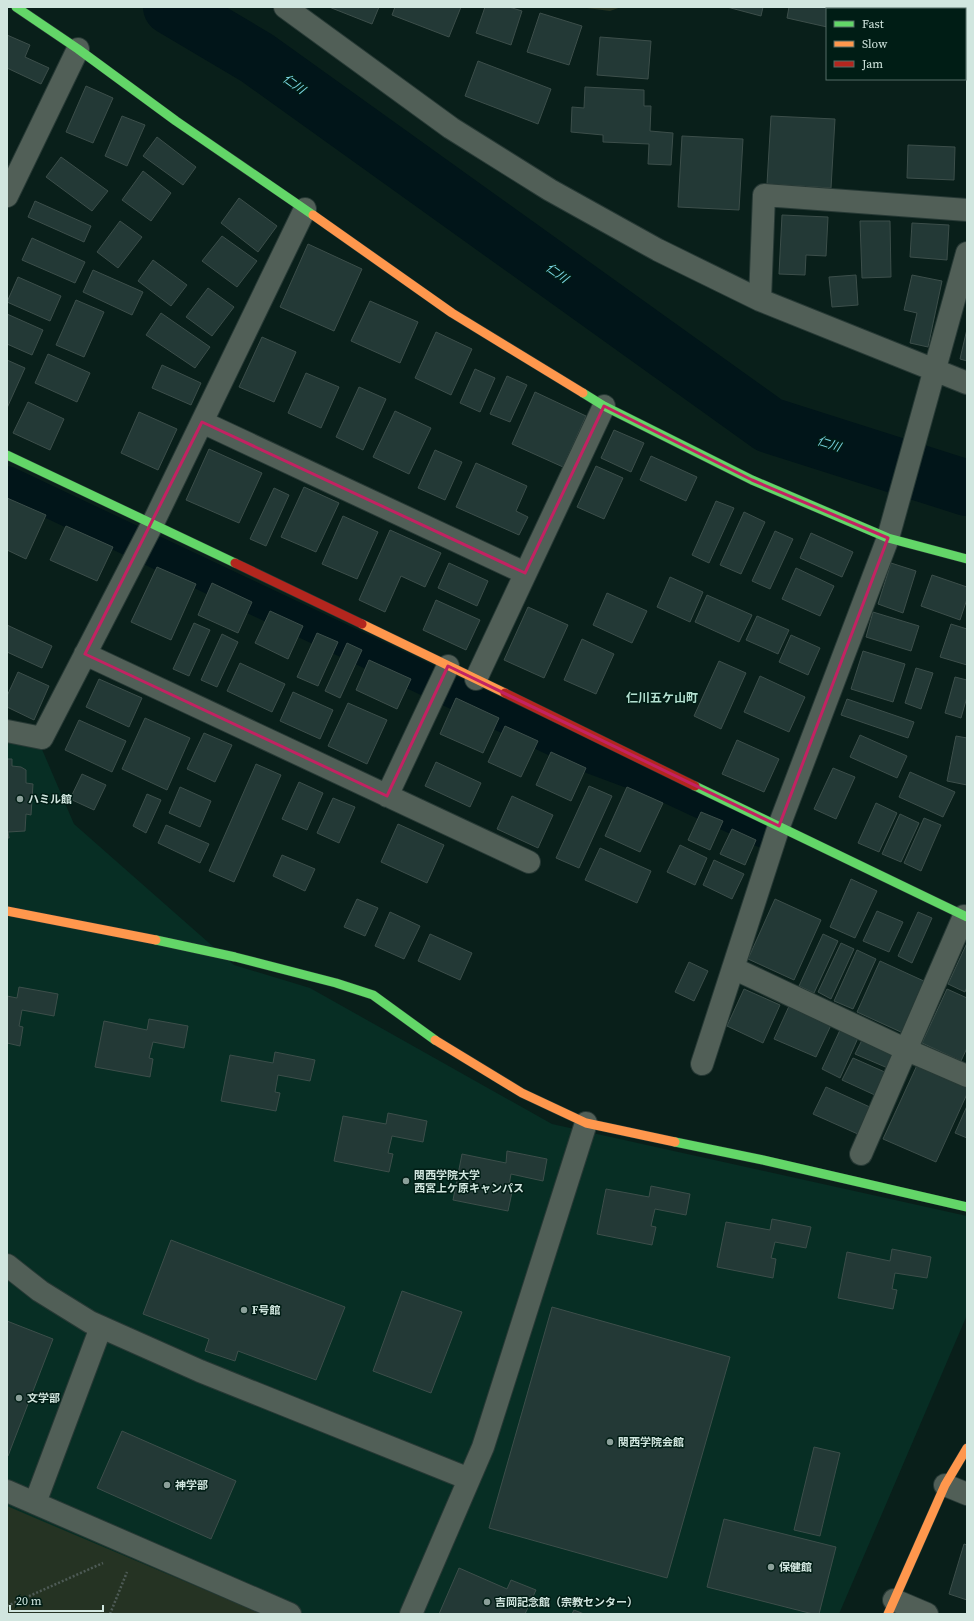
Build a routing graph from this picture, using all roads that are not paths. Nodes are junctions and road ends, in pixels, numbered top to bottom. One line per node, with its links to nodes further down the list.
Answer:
1 (16, 7): 3 (street)
2 (292, 9): 8 (street)
3 (78, 49): 4 (street); 5 (street)
4 (7, 196)
5 (305, 209): 11 (street); 12 (street)
6 (967, 210): 8 (street)
7 (967, 253): 9 (street)
8 (760, 300): 9 (street)
9 (935, 372): 10 (street); 15 (street)
10 (967, 384)
11 (604, 406): 15 (street); 17 (street)
12 (202, 422): 14 (street); 17 (street)
13 (7, 455): 14 (street)
14 (153, 523): 18 (street); 19 (street)
15 (888, 538): 16 (street); 23 (street)
16 (967, 559)
17 (526, 573): 20 (street)
18 (85, 654): 21 (street); 22 (street)
19 (448, 666): 20 (street); 22 (street)
20 (476, 679): 23 (street)
21 (7, 731)
22 (388, 796): 24 (street)
23 (779, 826): 26 (street); 27 (street)
24 (529, 862)
25 (7, 911): 31 (street)
26 (966, 916): 28 (street)
27 (733, 968): 28 (street); 29 (street)
28 (907, 1050): 30 (street); 32 (street)
29 (702, 1064)
30 (967, 1076)
31 (586, 1122): 33 (street); 37 (street)
32 (861, 1154)
33 (967, 1207)
34 (7, 1265): 35 (street)
35 (101, 1327): 37 (street); 41 (street)
36 (967, 1448): 38 (street)
37 (469, 1479): 44 (street)
38 (944, 1486): 40 (street); 42 (street)
39 (7, 1491): 41 (street)
40 (967, 1494)
41 (35, 1503): 43 (street)
42 (891, 1607): 45 (street)
43 (290, 1614)
44 (411, 1614)
45 (927, 1614)

